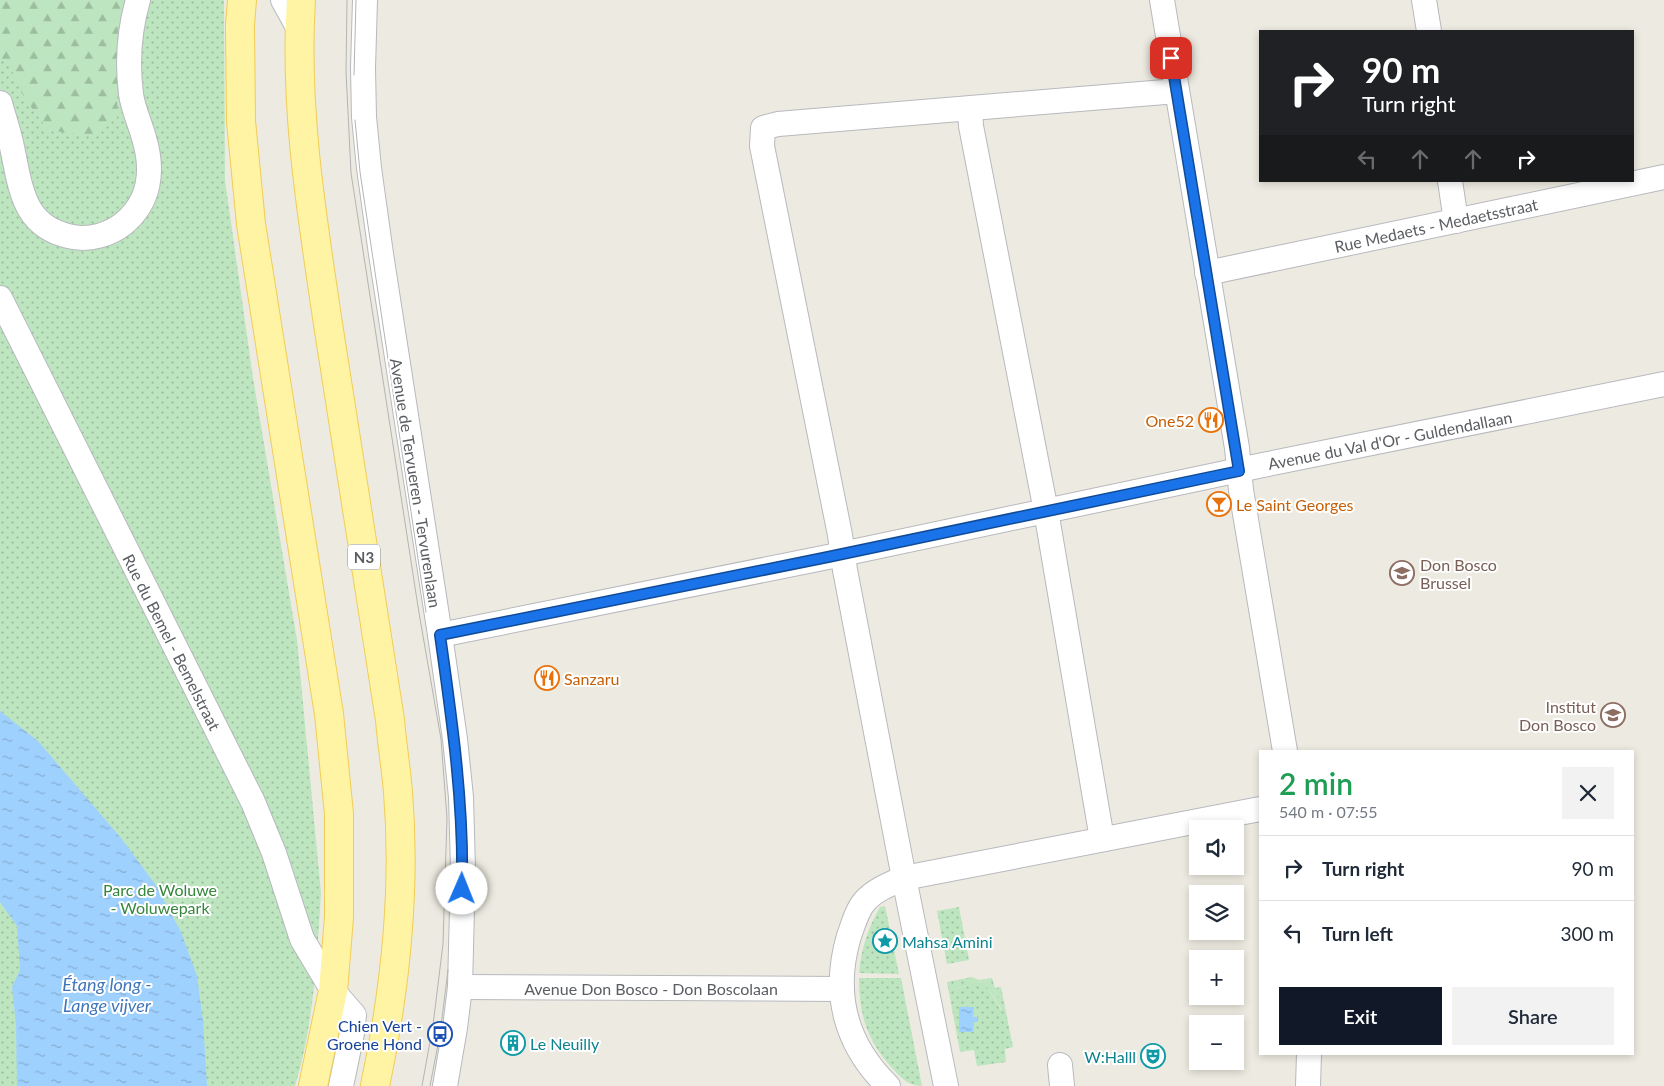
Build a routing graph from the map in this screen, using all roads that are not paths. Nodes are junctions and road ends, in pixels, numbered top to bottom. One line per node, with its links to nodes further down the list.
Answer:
1 (138, 0): 11 (street)
2 (242, 0): 29 (main road)
3 (283, 0): 8 (street)
4 (301, 0): 8 (main road, N3)
5 (366, 0): 22 (street, Avenue de Tervueren - Tervurenlaan)
6 (1162, 0): 10 (street)
7 (1424, 0): 9 (street)
8 (299, 29): 33 (main road, N3)
9 (1429, 30)
10 (1177, 91): 12 (street); 16 (street)
11 (0, 103)
12 (970, 109): 20 (street); 21 (street)
13 (1664, 177): 15 (street, Rue Medaets - Medaetsstraat)
14 (1450, 182): 15 (street)
15 (1456, 221): 16 (street, Rue Medaets - Medaetsstraat)
16 (1208, 273): 19 (street)
17 (0, 298): 29 (street, Rue du Bemel - Bemelstraat)
18 (1664, 384): 19 (street, Avenue du Val d'Or - Guldendallaan)
19 (1239, 471): 20 (street, Avenue du Val d'Or - Guldendallaan); 23 (street)
20 (1046, 511): 21 (street, Avenue du Val d'Or - Guldendallaan); 25 (street)
21 (843, 554): 22 (street, Avenue du Val d'Or - Guldendallaan); 26 (street)
22 (440, 635): 27 (street, Avenue de Tervueren - Tervurenlaan)
23 (1285, 750)
24 (1259, 809): 25 (street)
25 (1102, 839): 26 (street)
26 (904, 878): 28 (street); 36 (street)
27 (460, 987): 28 (street, Avenue Don Bosco - Don Boscolaan); 34 (street, Avenue de Tervueren - Tervurenlaan)
28 (842, 989): 35 (street)
29 (333, 991): 31 (main road); 32 (street)
30 (1308, 1055): 37 (street)
31 (313, 1086)
32 (341, 1086)
33 (375, 1086)
34 (445, 1086)
35 (888, 1086)
36 (946, 1086)
37 (1308, 1086)

